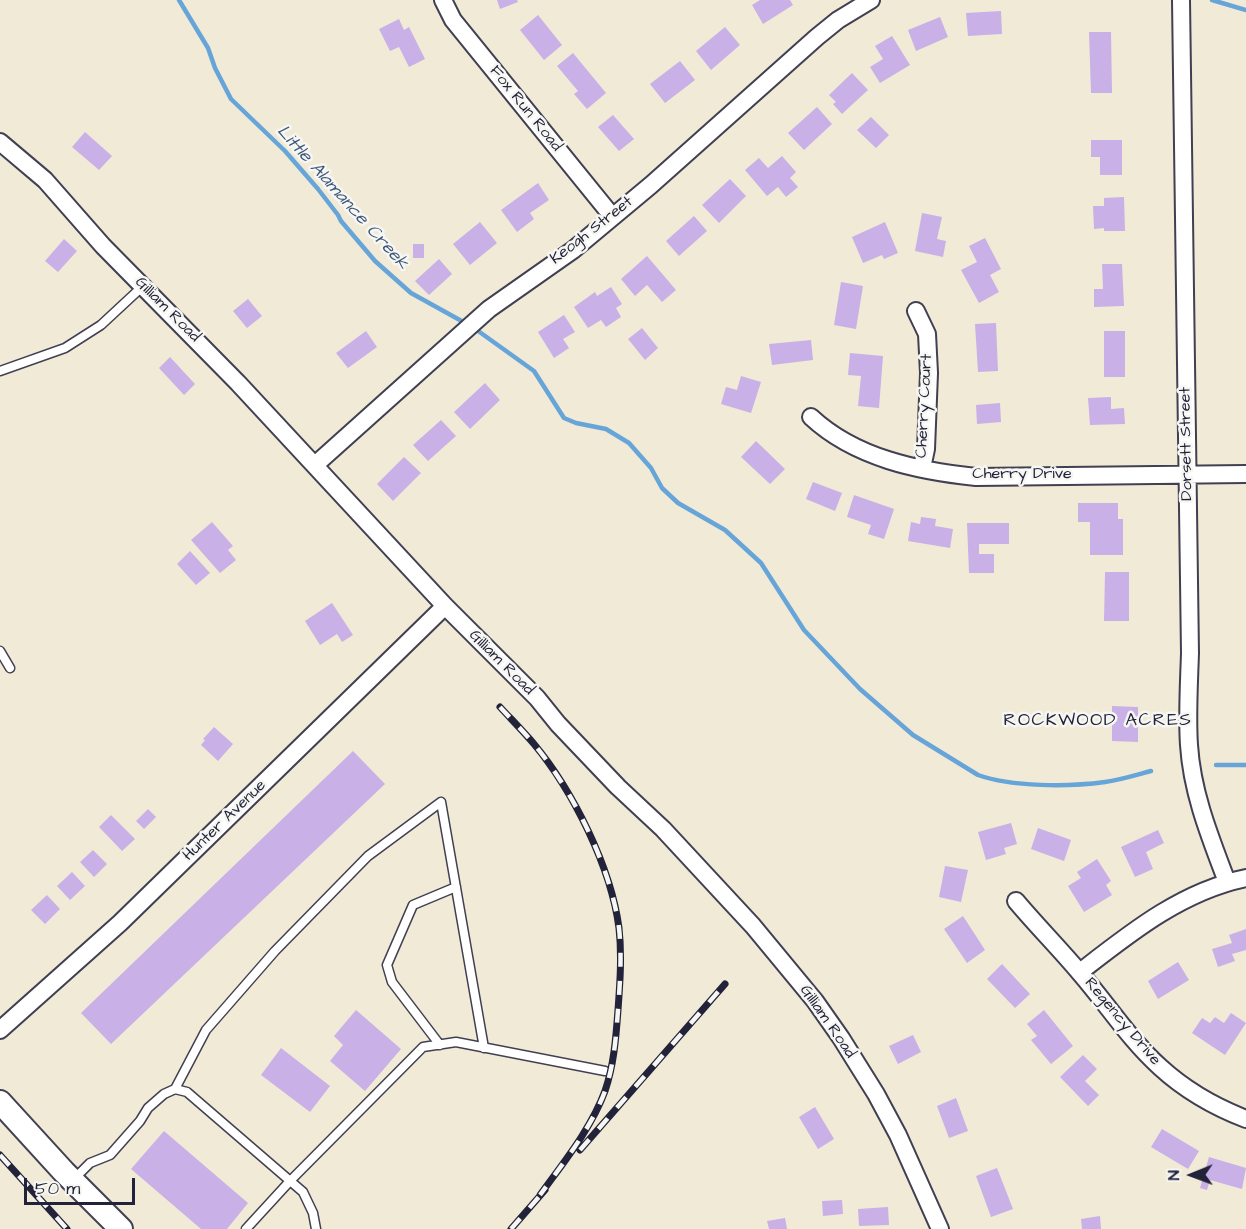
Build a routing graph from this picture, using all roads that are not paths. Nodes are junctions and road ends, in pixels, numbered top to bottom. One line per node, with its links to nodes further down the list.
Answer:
1 (443, 0): 5 (street, Fox Run Road)
2 (871, 0): 5 (street, Keogh Street)
3 (1181, 0): 13 (street, Dorsett Street)
4 (0, 142): 6 (street, Gilliam Road)
5 (612, 216): 10 (street, Keogh Street)
6 (143, 286): 8 (lane); 10 (street, Gilliam Road)
7 (916, 311): 11 (street, Cherry Court)
8 (0, 371)
9 (812, 417): 11 (street, Cherry Drive)
10 (315, 465): 14 (street, Gilliam Road)
11 (922, 468): 13 (street, Cherry Drive)
12 (1246, 474): 13 (street, Cherry Drive)
13 (1188, 475): 18 (street, Dorsett Street)
14 (445, 606): 22 (street, Hunter Avenue); 34 (street, Gilliam Road)
15 (0, 651): 16 (lane)
16 (10, 668)
17 (1246, 878): 18 (street)
18 (1227, 882): 21 (street)
19 (456, 887): 23 (lane); 24 (lane); 26 (lane)
20 (1016, 901): 21 (street, Regency Drive)
21 (1080, 972): 28 (street, Regency Drive)
22 (0, 1030)
23 (440, 1045): 24 (lane); 30 (lane)
24 (484, 1048): 25 (lane)
25 (605, 1071)
26 (176, 1089): 29 (lane); 30 (lane)
27 (0, 1102): 29 (street)
28 (1246, 1119)
29 (72, 1181): 31 (street)
30 (290, 1181): 32 (lane); 33 (lane)
31 (122, 1229)
32 (246, 1229)
33 (316, 1229)
34 (940, 1229)

